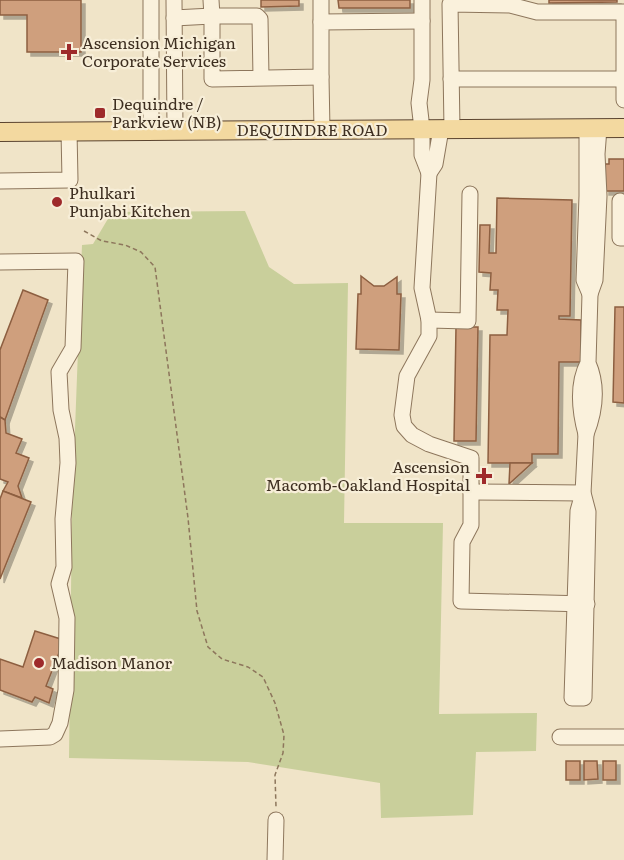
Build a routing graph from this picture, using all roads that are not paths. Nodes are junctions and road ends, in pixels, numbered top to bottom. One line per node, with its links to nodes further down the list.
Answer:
1 (151, 0): 23 (street)
2 (174, 0): 9 (street)
3 (211, 0): 8 (street)
4 (321, 0): 12 (street)
5 (422, 0): 11 (street)
6 (450, 2): 7 (street); 15 (street)
7 (624, 12)
8 (212, 16): 9 (street); 14 (street); 14 (street)
9 (174, 18): 24 (street)
10 (624, 19): 16 (street)
11 (422, 21): 12 (street); 20 (street)
12 (321, 22): 13 (street)
13 (321, 77): 14 (street); 21 (street)
14 (261, 78)
15 (451, 79): 16 (street); 20 (street)
16 (624, 79): 17 (street)
17 (624, 100)
18 (593, 128): 19 (main road, DEQUINDRE ROAD); 20 (main road, DEQUINDRE ROAD); 33 (street)
19 (624, 128)
20 (438, 129): 21 (main road, DEQUINDRE ROAD); 31 (street)
21 (322, 130): 24 (main road, DEQUINDRE ROAD)
22 (69, 131): 23 (main road, DEQUINDRE ROAD); 25 (main road, DEQUINDRE ROAD); 26 (street)
23 (151, 131): 24 (main road, DEQUINDRE ROAD)
24 (175, 131)
25 (0, 132)
26 (0, 181)
27 (470, 194): 31 (street)
28 (620, 201): 29 (street)
29 (624, 238)
30 (0, 262): 38 (street)
31 (429, 320): 32 (street)
32 (471, 492): 33 (street); 34 (street)
33 (583, 493): 34 (street)
34 (581, 604): 35 (street)
35 (578, 698)
36 (560, 737): 37 (street)
37 (624, 737)
38 (0, 740)
39 (276, 820): 40 (street)
40 (275, 860)

